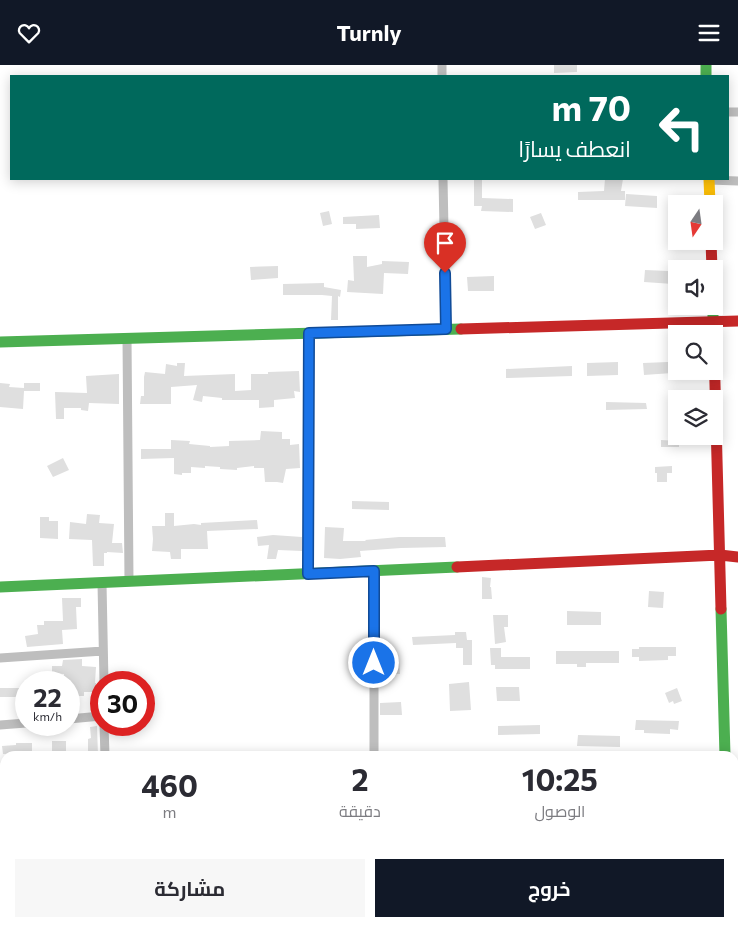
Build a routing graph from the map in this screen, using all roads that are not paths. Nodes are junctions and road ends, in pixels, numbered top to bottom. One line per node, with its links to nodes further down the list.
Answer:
1 (443, 180): 9 (street)
2 (709, 180): 3 (street); 4 (street)
3 (738, 181)
4 (710, 195)
5 (713, 315): 6 (street)
6 (713, 321): 7 (street); 8 (street); 9 (street)
7 (738, 321)
8 (713, 325)
9 (446, 329): 10 (street)
10 (309, 333): 11 (street); 17 (street)
11 (127, 338): 12 (street); 18 (street)
12 (0, 342)
13 (715, 380): 14 (street)
14 (720, 555): 15 (street); 16 (street); 29 (street)
15 (738, 557)
16 (374, 571): 17 (street); 28 (street)
17 (308, 574): 18 (street)
18 (129, 581): 19 (street)
19 (102, 583): 20 (street); 21 (street)
20 (0, 587)
21 (103, 651): 22 (street); 23 (street)
22 (0, 658)
23 (104, 671)
24 (15, 724): 25 (street)
25 (0, 725)
26 (104, 736): 27 (street)
27 (105, 751)
28 (374, 751)
29 (725, 751)

